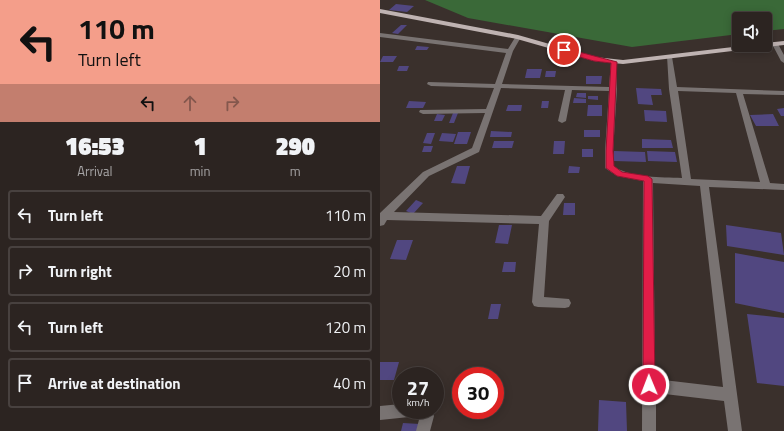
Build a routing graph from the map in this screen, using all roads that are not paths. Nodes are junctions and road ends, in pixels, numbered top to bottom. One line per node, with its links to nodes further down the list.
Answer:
1 (380, 11): 3 (main road)
2 (380, 16): 3 (main road)
3 (426, 21): 5 (main road)
4 (380, 34): 8 (street)
5 (518, 37): 8 (street); 11 (main road)
6 (784, 43): 7 (main road)
7 (775, 44): 9 (main road); 10 (street)
8 (510, 51): 13 (street)
9 (668, 56): 11 (main road); 16 (street)
10 (784, 61)
11 (614, 62): 15 (street)
12 (431, 84): 13 (street)
13 (499, 85): 14 (street); 19 (street)
14 (569, 87): 15 (street); 21 (street)
15 (613, 89): 22 (street)
16 (673, 89): 17 (street); 23 (street)
17 (739, 92): 18 (street); 25 (street)
18 (784, 94)
19 (489, 111): 20 (street); 28 (street)
20 (423, 112)
21 (562, 121)
22 (648, 179): 23 (street); 31 (street)
23 (687, 182): 24 (street)
24 (704, 184): 25 (street); 32 (street)
25 (766, 186): 26 (street)
26 (784, 189)
27 (560, 197): 29 (street)
28 (382, 219): 29 (street)
29 (544, 220): 30 (street)
30 (565, 303)
31 (649, 385): 32 (street); 37 (street)
32 (731, 394): 38 (street)
33 (392, 412): 34 (street)
34 (380, 413)
35 (426, 419): 36 (street)
36 (423, 431)
37 (650, 431)
38 (735, 431)

